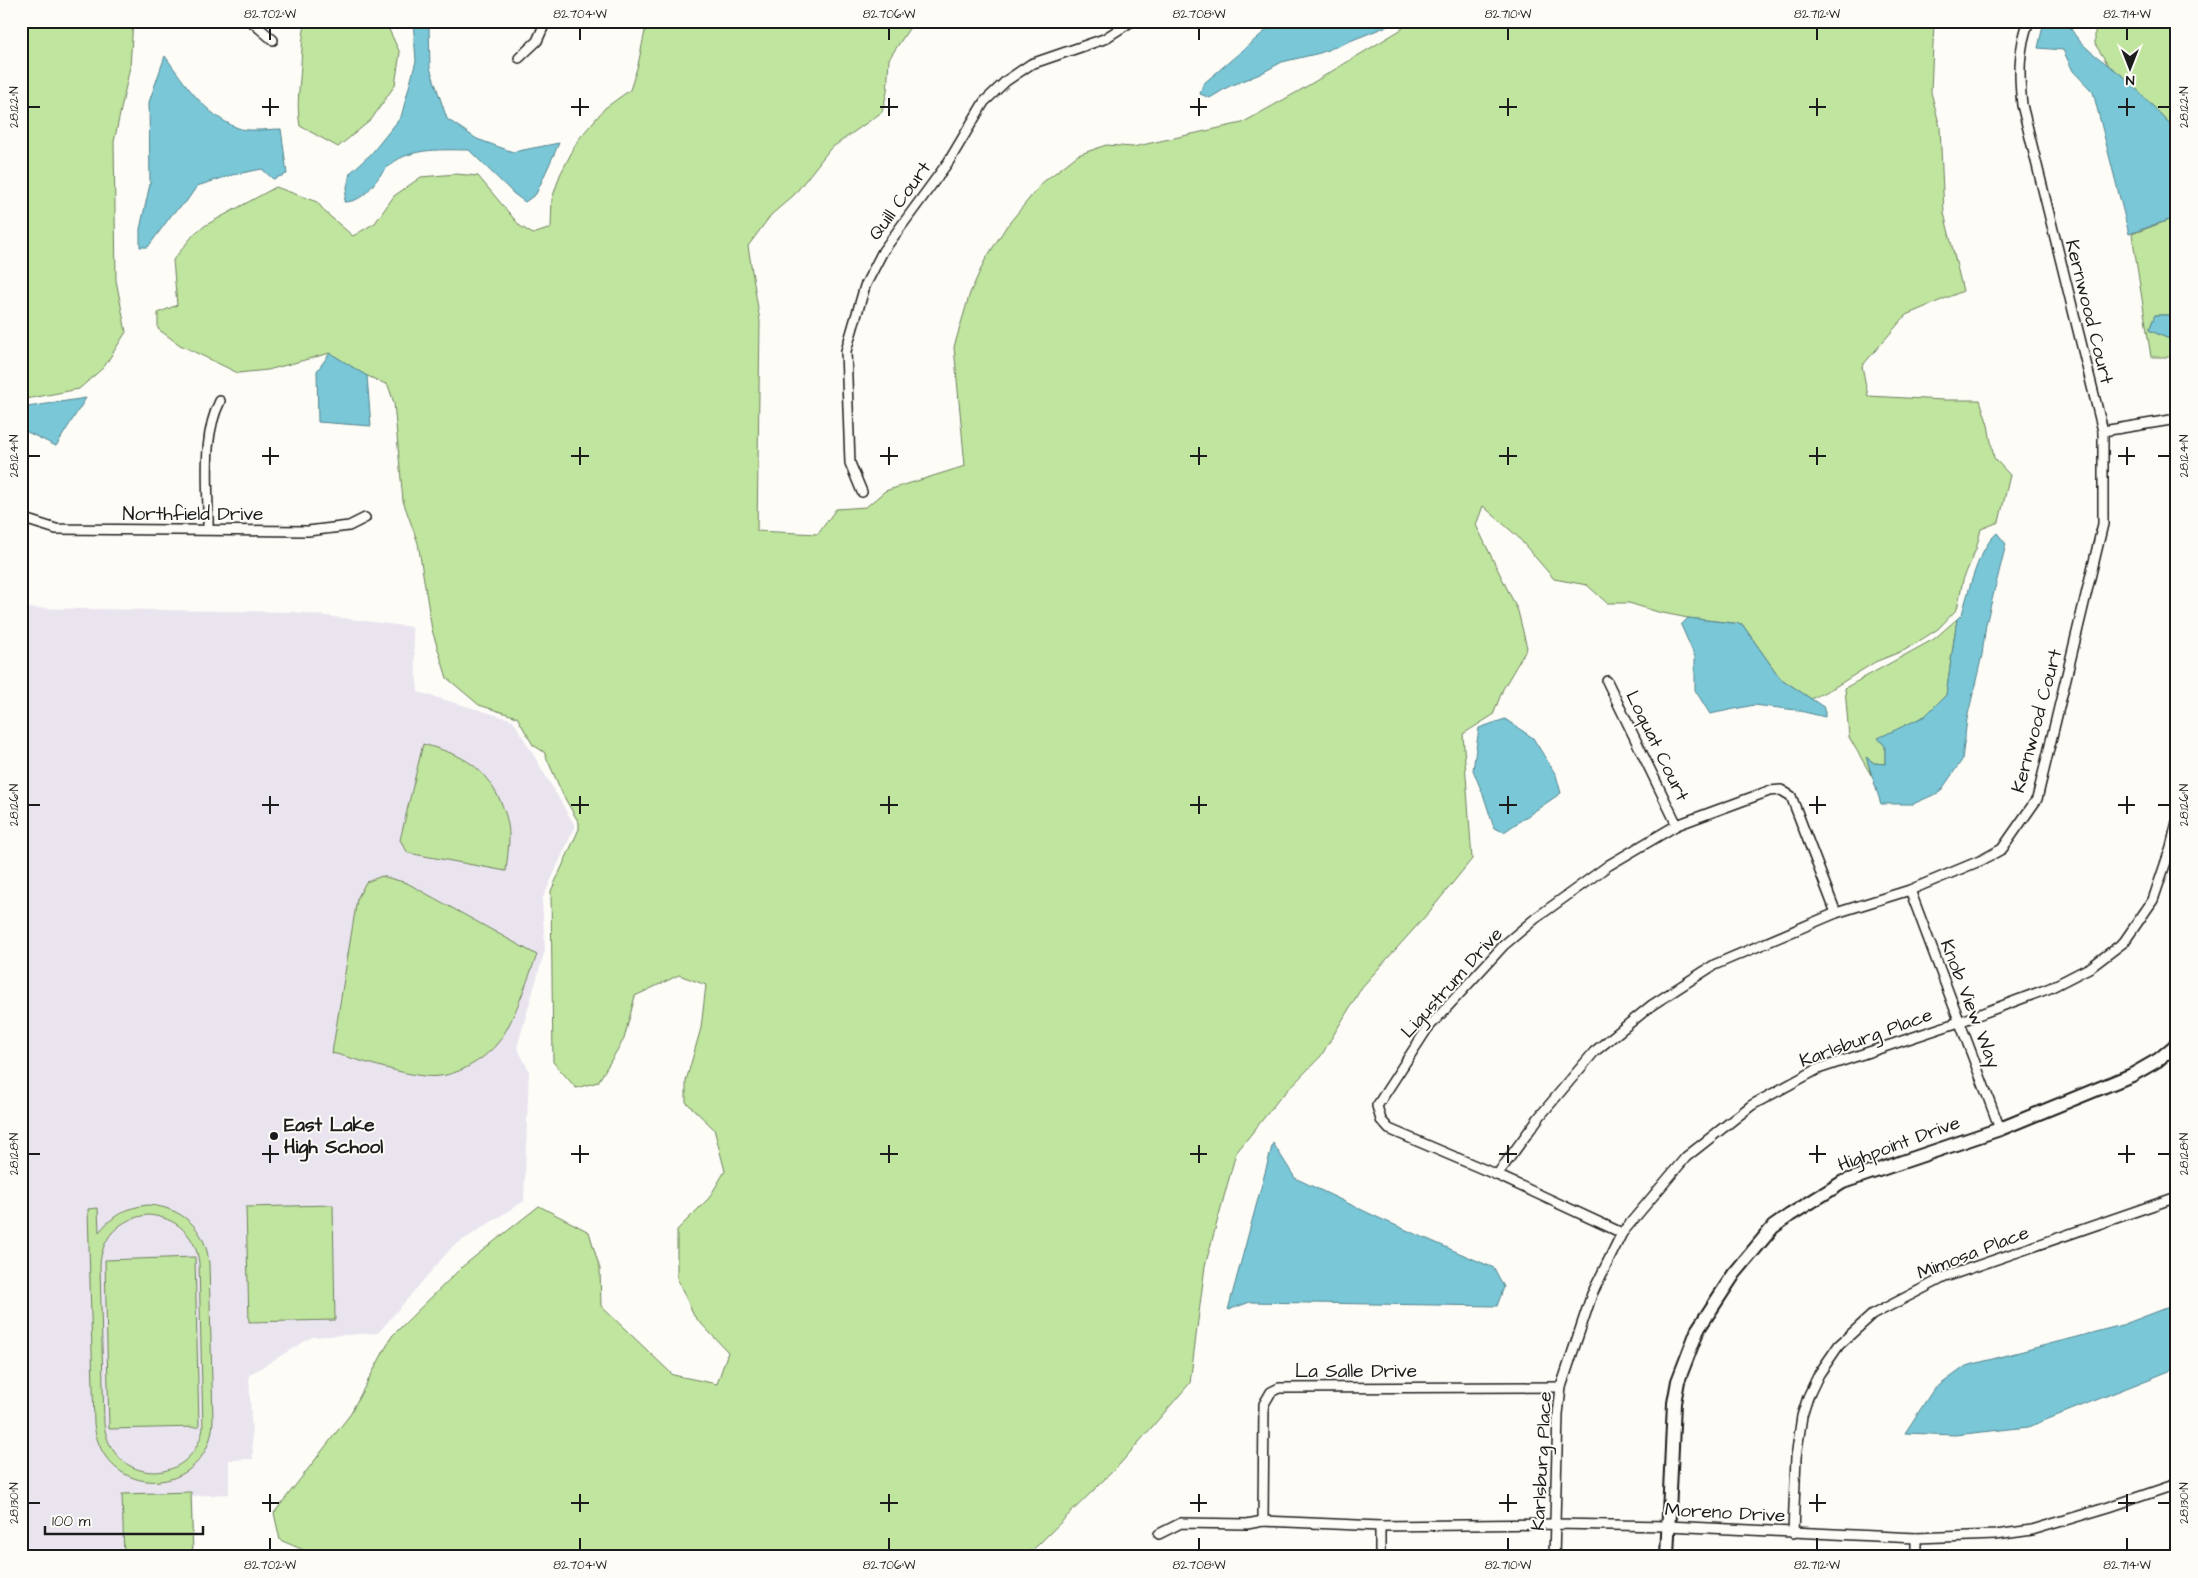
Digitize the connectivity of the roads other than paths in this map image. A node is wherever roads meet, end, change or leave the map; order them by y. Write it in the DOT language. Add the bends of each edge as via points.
graph roads {
  1 [pos="251,21"];
  2 [pos="546,21"];
  3 [pos="1132,21"];
  4 [pos="2029,21"];
  5 [pos="273,40"];
  6 [pos="519,58"];
  7 [pos="220,401"];
  8 [pos="2177,419"];
  9 [pos="2103,431"];
  10 [pos="862,492"];
  11 [pos="21,518"];
  12 [pos="365,518"];
  13 [pos="208,529"];
  14 [pos="1607,680"];
  15 [pos="2177,822"];
  16 [pos="1677,825"];
  17 [pos="1910,890"];
  18 [pos="1836,913"];
  19 [pos="1959,1022"];
  20 [pos="2177,1044"];
  21 [pos="2000,1129"];
  22 [pos="1497,1175"];
  23 [pos="2177,1197"];
  24 [pos="1622,1233"];
  25 [pos="1561,1387"];
  26 [pos="2177,1484"];
  27 [pos="1263,1521"];
  28 [pos="1554,1524"];
  29 [pos="1380,1526"];
  30 [pos="1668,1526"];
  31 [pos="1793,1533"];
  32 [pos="1159,1534"];
  33 [pos="1916,1538"];
  34 [pos="1380,1557"];
  35 [pos="1554,1557"];
  36 [pos="1667,1557"];
  37 [pos="1916,1557"];
  1 -- 5 [label="street"];
  2 -- 6 [label="street" via="537,41"];
  3 -- 10 [label="street, Quill Court" via="1104,39 1031,64 1006,81 984,102 949,161 883,251 865,286 846,351 850,463"];
  4 -- 9 [label="street, Kernwood Court" via="2024,32 2019,78 2022,105"];
  7 -- 13 [label="street" via="209,437"];
  8 -- 9 [label="street"];
  9 -- 17 [label="street, Kernwood Court" via="2103,524 2037,799 2002,849"];
  11 -- 13 [label="street, Northfield Drive" via="56,529"];
  12 -- 13 [label="street, Northfield Drive" via="349,526 308,531"];
  14 -- 16 [label="street, Loquat Court"];
  15 -- 19 [label="street, Karlsburg Place" via="2153,900 2124,942 2092,967 2050,988"];
  16 -- 18 [label="street, Ligustrum Drive" via="1769,791 1781,790 1791,796"];
  16 -- 22 [label="street, Ligustrum Drive" via="1609,865 1504,944 1427,1030 1377,1106 1381,1120 1389,1129"];
  17 -- 18 [label="street, Kernwood Court"];
  17 -- 19 [label="street, Knob View Way"];
  18 -- 22 [label="street, Kernwood Court" via="1714,965 1652,1005 1594,1052 1540,1116"];
  19 -- 21 [label="street, Knob View Way"];
  19 -- 24 [label="street, Karlsburg Place" via="1818,1069 1752,1104 1686,1157"];
  20 -- 21 [label="street, Highpoint Drive" via="2132,1075"];
  21 -- 30 [label="street, Highpoint Drive" via="1842,1182 1773,1227 1734,1274 1698,1329 1678,1381 1674,1402"];
  22 -- 24 [label="street, Ligustrum Drive"];
  23 -- 31 [label="street, Mimosa Place" via="1945,1277 1872,1315 1839,1345 1808,1397 1796,1458"];
  24 -- 25 [label="street, Karlsburg Place" via="1592,1294"];
  25 -- 27 [label="street, La Salle Drive" via="1279,1388 1271,1392 1264,1404"];
  25 -- 28 [label="street, Karlsburg Place"];
  26 -- 33 [label="street, Moreno Drive" via="2032,1530 1996,1535"];
  27 -- 29 [label="street, Moreno Drive"];
  27 -- 32 [label="street" via="1247,1524 1180,1523"];
  28 -- 29 [label="street, Moreno Drive"];
  28 -- 30 [label="street, Moreno Drive"];
  28 -- 35 [label="street, Karlsburg Place"];
  29 -- 34 [label="street"];
  30 -- 31 [label="street, Moreno Drive"];
  30 -- 36 [label="street, Highpoint Drive"];
  31 -- 33 [label="street, Moreno Drive"];
  33 -- 37 [label="street"];
}
